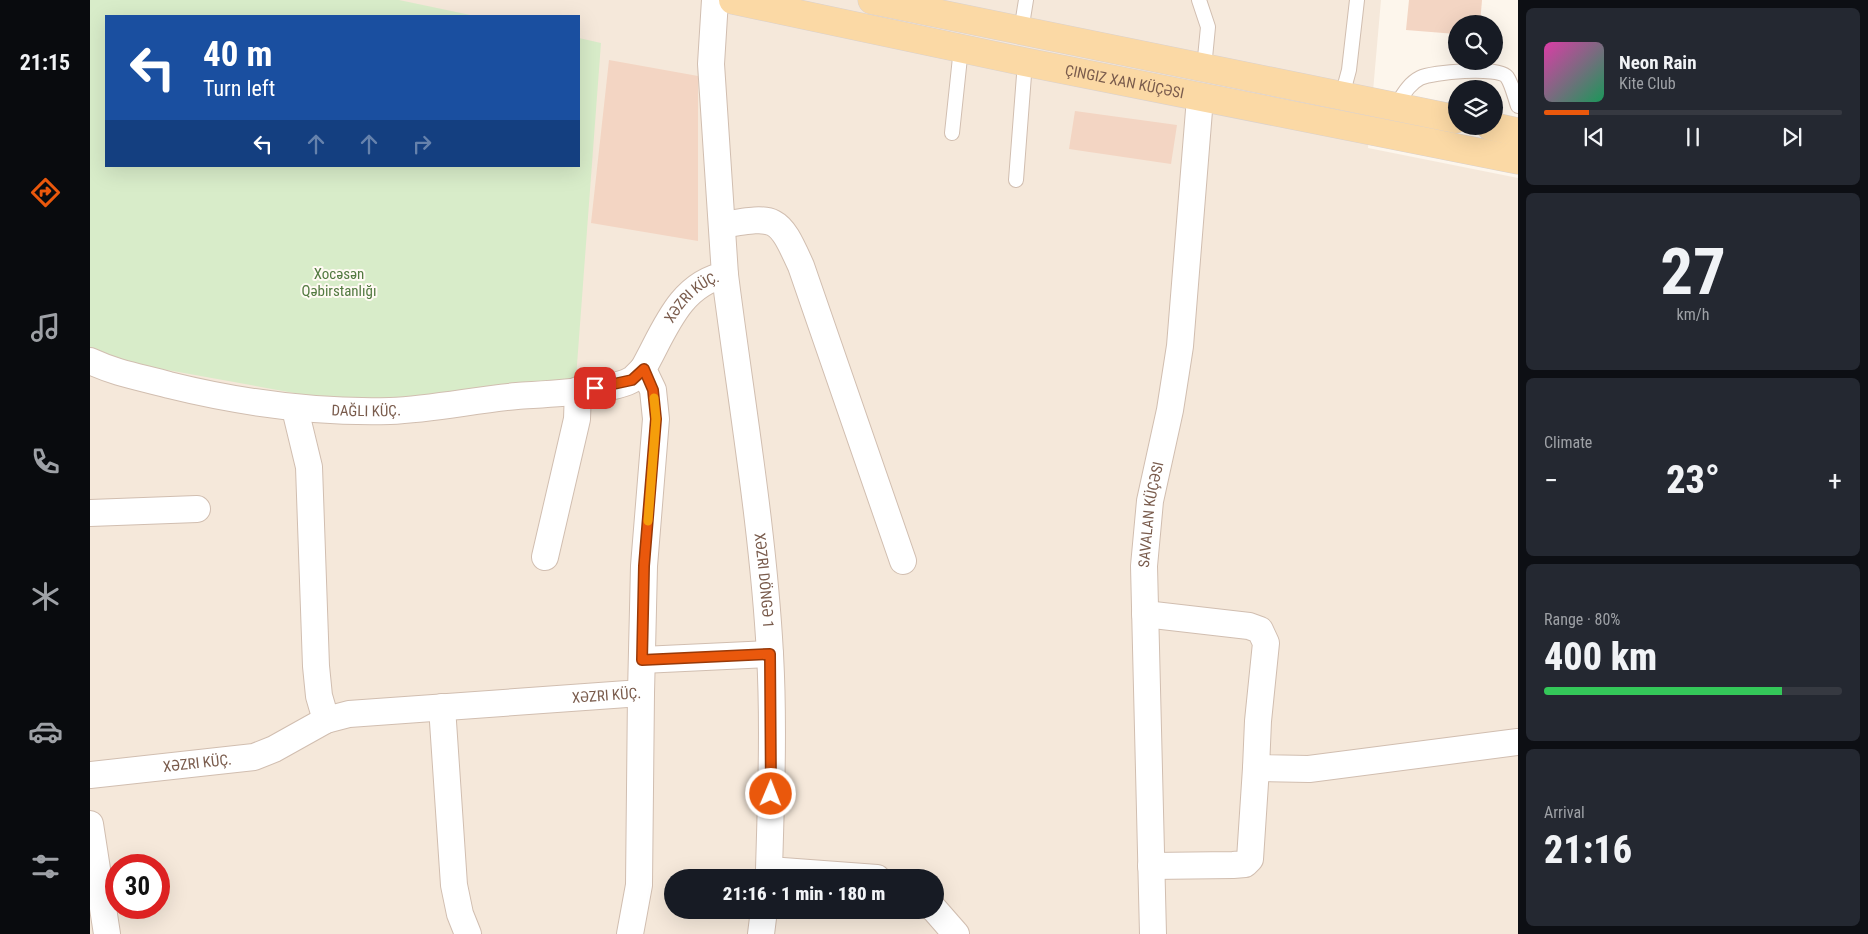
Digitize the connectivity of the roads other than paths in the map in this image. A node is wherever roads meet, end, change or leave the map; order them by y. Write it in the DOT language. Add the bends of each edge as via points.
graph roads {
  1 [pos="715,0"];
  2 [pos="733,0"];
  3 [pos="872,0"];
  4 [pos="1026,0"];
  5 [pos="1199,0"];
  6 [pos="1357,0"];
  7 [pos="1021,31"];
  8 [pos="961,48"];
  9 [pos="1024,62"];
  10 [pos="1204,68"];
  11 [pos="1342,96"];
  12 [pos="1200,98"];
  13 [pos="1518,106"];
  14 [pos="1395,107"];
  15 [pos="1448,117"];
  16 [pos="1503,129"];
  17 [pos="1518,132"];
  18 [pos="952,133"];
  19 [pos="1518,160"];
  20 [pos="1016,180"];
  21 [pos="722,225"];
  22 [pos="725,275"];
  23 [pos="90,360"];
  24 [pos="644,369"];
  25 [pos="578,390"];
  26 [pos="295,409"];
  27 [pos="197,509"];
  28 [pos="90,513"];
  29 [pos="545,557"];
  30 [pos="903,561"];
  31 [pos="1145,614"];
  32 [pos="770,654"];
  33 [pos="642,660"];
  34 [pos="641,693"];
  35 [pos="442,706"];
  36 [pos="326,720"];
  37 [pos="1518,742"];
  38 [pos="1256,768"];
  39 [pos="90,775"];
  40 [pos="90,824"];
  41 [pos="1151,866"];
  42 [pos="769,869"];
  43 [pos="763,919"];
  44 [pos="943,919"];
  45 [pos="107,934"];
  46 [pos="468,934"];
  47 [pos="630,934"];
  48 [pos="762,934"];
  49 [pos="956,934"];
  50 [pos="1153,934"];
  1 -- 21 [label="street, XƏZRI KÜÇ." via="711,64"];
  2 -- 8 [label="main road, ÇINGIZ XAN KÜÇƏSI"];
  3 -- 7 [label="main road, ÇINGIZ XAN KÜÇƏSI"];
  4 -- 7 [label="lane"];
  5 -- 10 [label="lane" via="1208,27"];
  6 -- 11 [label="lane" via="1349,70"];
  7 -- 10 [label="main road, ÇINGIZ XAN KÜÇƏSI"];
  8 -- 9 [label="main road, ÇINGIZ XAN KÜÇƏSI"];
  8 -- 18 [label="lane"];
  9 -- 12 [label="main road, ÇINGIZ XAN KÜÇƏSI"];
  9 -- 20 [label="lane"];
  10 -- 11 [label="main road, ÇINGIZ XAN KÜÇƏSI"];
  11 -- 14 [label="main road, ÇINGIZ XAN KÜÇƏSI"];
  12 -- 19 [label="main road, ÇINGIZ XAN KÜÇƏSI"];
  12 -- 31 [label="street, SAVALAN KÜÇƏSI" via="1180,346 1146,531"];
  13 -- 14 [label="lane" via="1507,77 1487,70 1422,77 1412,83"];
  14 -- 15 [label="main road, ÇINGIZ XAN KÜÇƏSI"];
  16 -- 17 [label="main road"];
  21 -- 22 [label="street, XƏZRI KÜÇ."];
  21 -- 30 [label="street" via="758,219 773,222 786,233 801,266"];
  22 -- 24 [label="street, XƏZRI KÜÇ." via="693,288 672,314"];
  22 -- 32 [label="street, XƏZRI DÖNGƏ 1" via="760,547"];
  23 -- 26 [label="street" via="116,373 197,393"];
  24 -- 25 [label="street" via="632,380"];
  24 -- 33 [label="street, XƏZRI KÜÇ." via="653,390 656,419 644,566"];
  25 -- 26 [label="street" via="437,408 390,411"];
  25 -- 29 [label="street" via="577,419"];
  26 -- 36 [label="street" via="309,467 316,666 319,696"];
  27 -- 28 [label="street"];
  31 -- 38 [label="street" via="1260,630 1266,643"];
  31 -- 41 [label="street, SAVALAN KÜÇƏSI"];
  32 -- 33 [label="street"];
  32 -- 42 [label="street, XƏZRI DÖNGƏ 1"];
  33 -- 34 [label="street, XƏZRI KÜÇ."];
  34 -- 35 [label="street, XƏZRI KÜÇ."];
  34 -- 47 [label="street" via="639,885"];
  35 -- 36 [label="street, XƏZRI KÜÇ." via="349,714"];
  35 -- 46 [label="street" via="454,885"];
  36 -- 39 [label="street, XƏZRI KÜÇ." via="274,749 254,756"];
  37 -- 38 [label="street" via="1309,769"];
  38 -- 41 [label="street" via="1250,859 1245,864"];
  40 -- 45 [label="street"];
  41 -- 50 [label="street, SAVALAN KÜÇƏSI"];
  43 -- 48 [label="street"];
  44 -- 49 [label="street"];
}
